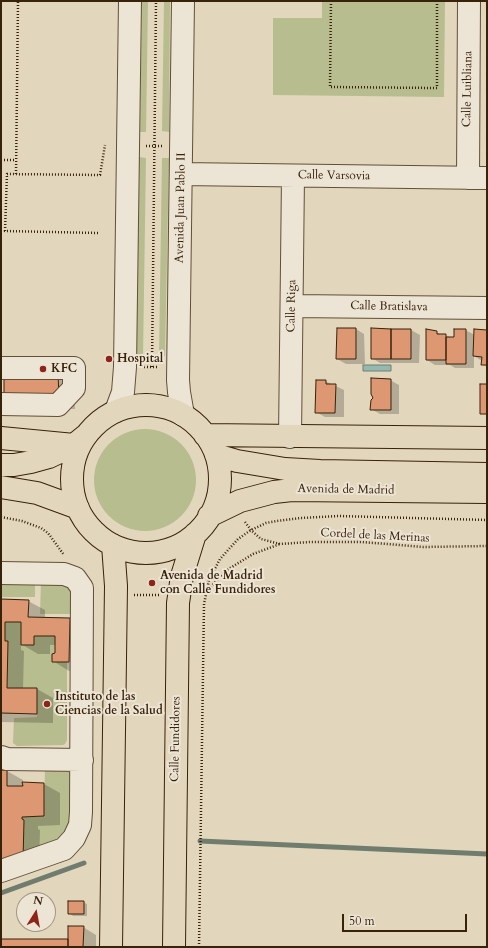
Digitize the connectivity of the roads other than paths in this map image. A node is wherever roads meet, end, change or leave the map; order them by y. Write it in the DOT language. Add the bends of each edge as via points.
graph roads {
  1 [pos="130,1"];
  2 [pos="183,1"];
  3 [pos="469,1"];
  4 [pos="181,174"];
  5 [pos="293,176"];
  6 [pos="477,178"];
  7 [pos="292,306"];
  8 [pos="487,308"];
  9 [pos="1,368"];
  10 [pos="1,404"];
  11 [pos="116,411"];
  12 [pos="183,415"];
  13 [pos="205,435"];
  14 [pos="290,437"];
  15 [pos="1,438"];
  16 [pos="487,438"];
  17 [pos="80,441"];
  18 [pos="216,455"];
  19 [pos="1,465"];
  20 [pos="487,474"];
  21 [pos="1,487"];
  22 [pos="487,492"];
  23 [pos="78,508"];
  24 [pos="209,516"];
  25 [pos="194,534"];
  26 [pos="113,545"];
  27 [pos="1,573"];
  28 [pos="1,757"];
  29 [pos="82,760"];
  30 [pos="1,871"];
  31 [pos="110,947"];
  32 [pos="174,947"];
  1 -- 11 [label="street" via="125,367 123,392"];
  2 -- 4 [label="street, Avenida Juan Pablo II"];
  3 -- 6 [label="street, Calle Luibliana"];
  4 -- 5 [label="street, Calle Varsovia"];
  4 -- 12 [label="street, Avenida Juan Pablo II" via="178,368"];
  5 -- 6 [label="street, Calle Varsovia"];
  5 -- 7 [label="street, Calle Riga"];
  7 -- 8 [label="street, Calle Bratislava"];
  7 -- 14 [label="street, Calle Riga"];
  9 -- 10 [label="street" via="74,368 74,388 58,405"];
  11 -- 12 [label="main road, Avenida de Madrid" via="150,405 168,408"];
  11 -- 17 [label="main road, Avenida de Madrid" via="101,420"];
  12 -- 13 [label="main road, Avenida de Madrid"];
  13 -- 14 [label="main road"];
  13 -- 18 [label="main road, Avenida de Madrid"];
  14 -- 16 [label="main road"];
  15 -- 17 [label="main road"];
  17 -- 19 [label="main road, Avenida de Madrid" via="49,458"];
  17 -- 23 [label="main road, Avenida de Madrid" via="72,468 72,486"];
  18 -- 20 [label="main road, Avenida de Madrid" via="285,469"];
  18 -- 24 [label="main road, Avenida de Madrid" via="219,489"];
  21 -- 23 [label="main road" via="37,493"];
  22 -- 24 [label="main road, Avenida de Madrid" via="292,490 251,498"];
  23 -- 26 [label="main road, Avenida de Madrid" via="94,532"];
  24 -- 25 [label="main road, Avenida de Madrid"];
  25 -- 26 [label="main road, Avenida de Madrid" via="175,546 153,552 129,550"];
  25 -- 32 [label="main road, Calle Fundidores" via="182,576 178,603"];
  26 -- 31 [label="main road" via="116,586"];
  27 -- 29 [label="street" via="64,574 75,578 82,588"];
  28 -- 29 [label="street"];
  29 -- 30 [label="street" via="80,825 69,844 64,849"];
}
